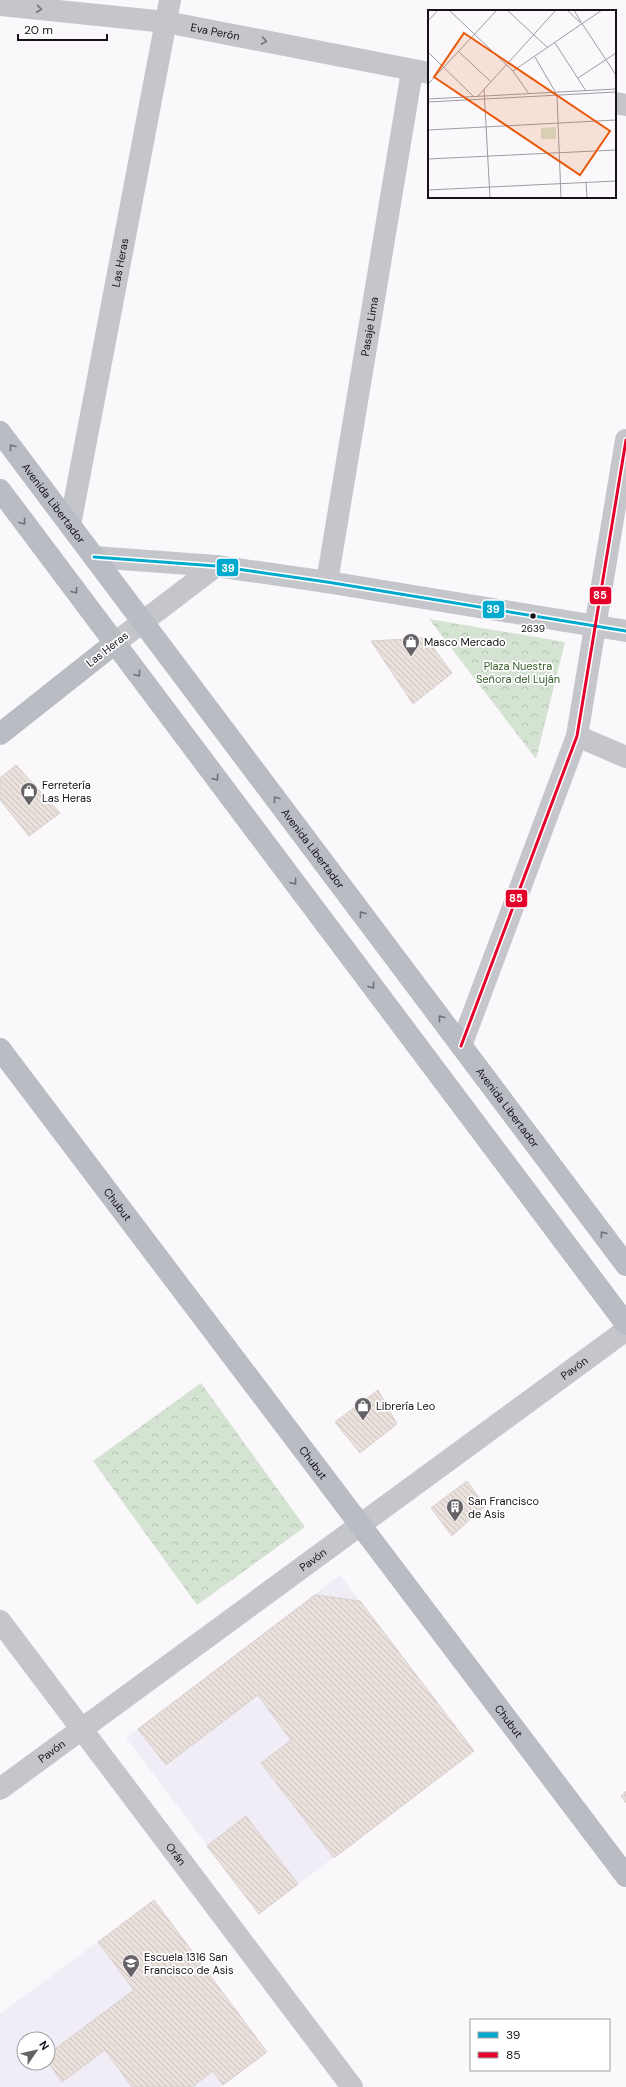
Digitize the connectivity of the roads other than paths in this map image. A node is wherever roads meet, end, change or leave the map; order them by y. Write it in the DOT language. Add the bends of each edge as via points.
graph roads {
  1 [pos="170,0"];
  2 [pos="0,5"];
  3 [pos="166,22"];
  4 [pos="420,72"];
  5 [pos="616,103"];
  6 [pos="626,105"];
  7 [pos="0,432"];
  8 [pos="626,440"];
  9 [pos="0,490"];
  10 [pos="70,525"];
  11 [pos="94,557"];
  12 [pos="216,566"];
  13 [pos="327,582"];
  14 [pos="142,622"];
  15 [pos="595,626"];
  16 [pos="626,631"];
  17 [pos="115,643"];
  18 [pos="0,734"];
  19 [pos="577,736"];
  20 [pos="626,757"];
  21 [pos="461,1046"];
  22 [pos="0,1049"];
  23 [pos="626,1265"];
  24 [pos="626,1324"];
  25 [pos="626,1330"];
  26 [pos="361,1526"];
  27 [pos="0,1621"];
  28 [pos="81,1728"];
  29 [pos="0,1789"];
  30 [pos="626,1876"];
  31 [pos="352,2087"];
  1 -- 3 [label="street, Las Heras"];
  2 -- 3 [label="street, Eva Perón, one-way"];
  3 -- 4 [label="street, Eva Perón, one-way"];
  3 -- 10 [label="street, Las Heras"];
  4 -- 13 [label="street, Pasaje Lima"];
  5 -- 6 [label="street"];
  10 -- 7 [label="main road, Avenida Libertador, one-way"];
  8 -- 15 [label="street"];
  9 -- 17 [label="main road, one-way"];
  10 -- 11 [label="main road, Avenida Libertador"];
  11 -- 12 [label="street"];
  11 -- 14 [label="main road, Avenida Libertador"];
  12 -- 13 [label="street"];
  12 -- 14 [label="street, Las Heras"];
  13 -- 15 [label="street"];
  14 -- 17 [label="street, Las Heras"];
  21 -- 14 [label="main road, Avenida Libertador, one-way"];
  15 -- 16 [label="street"];
  15 -- 19 [label="street"];
  17 -- 18 [label="main road, Las Heras"];
  17 -- 24 [label="main road, one-way"];
  19 -- 20 [label="street"];
  19 -- 21 [label="street"];
  23 -- 21 [label="main road, Avenida Libertador, one-way"];
  22 -- 26 [label="main road, Chubut"];
  25 -- 26 [label="street, Pavón"];
  26 -- 28 [label="street, Pavón"];
  26 -- 30 [label="main road, Chubut"];
  27 -- 28 [label="street, Orán"];
  28 -- 29 [label="street, Pavón"];
  28 -- 31 [label="street, Orán"];
}
